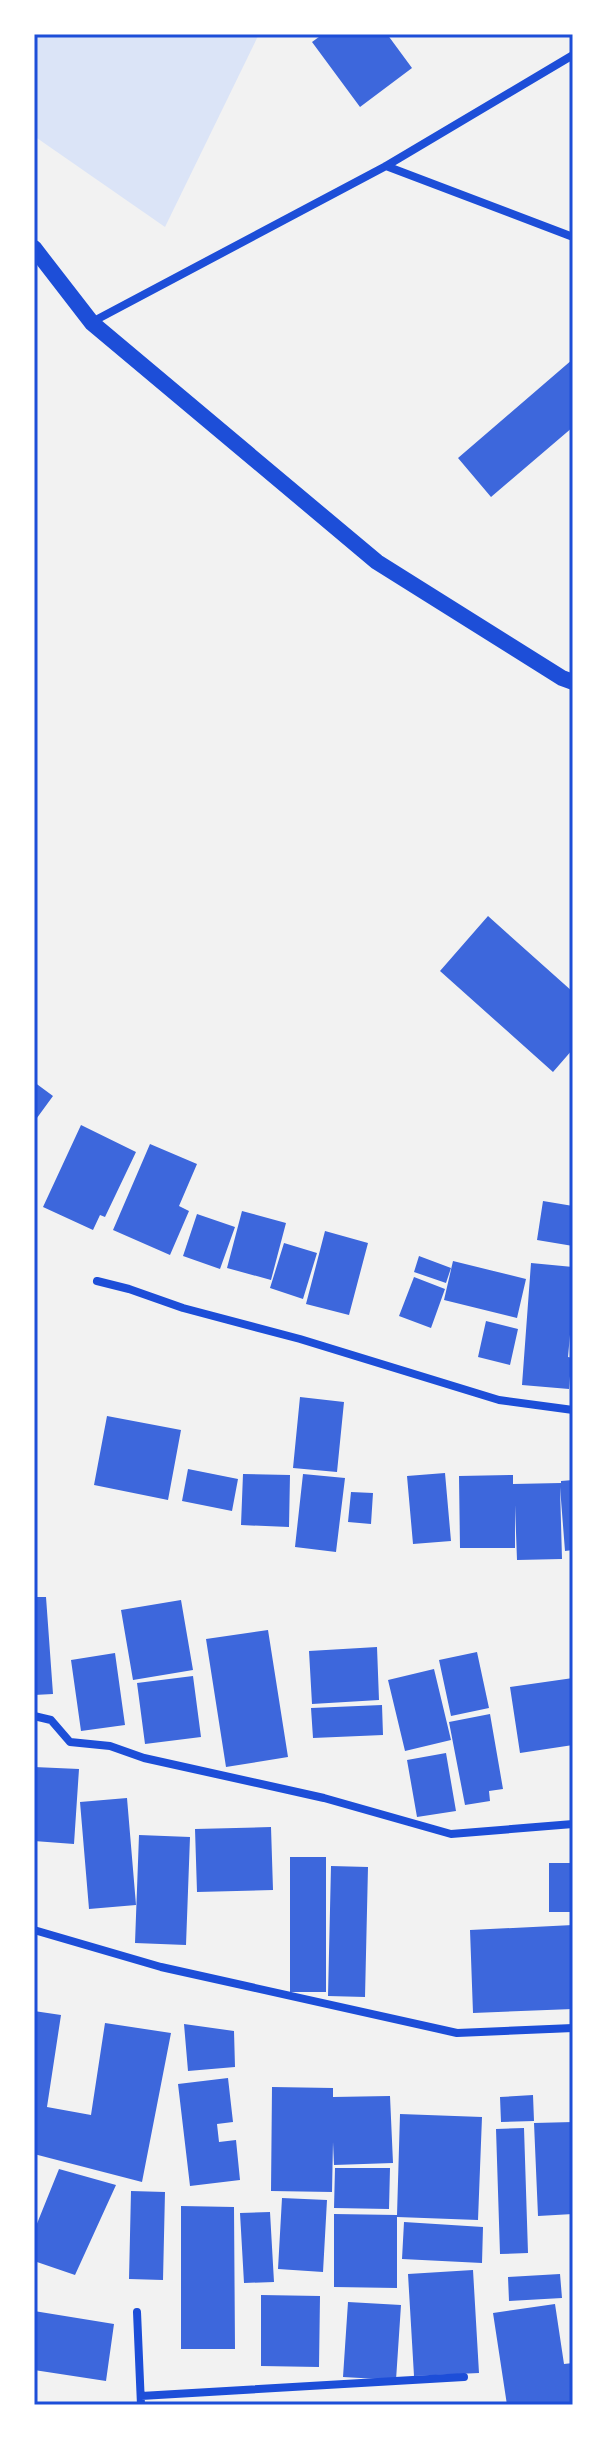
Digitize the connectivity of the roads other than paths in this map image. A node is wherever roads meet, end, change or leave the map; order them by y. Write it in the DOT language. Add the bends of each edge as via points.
graph roads {
  1 [pos="573,55"];
  2 [pos="386,166"];
  3 [pos="573,237"];
  4 [pos="34,248"];
  5 [pos="92,323"];
  6 [pos="573,682"];
  7 [pos="97,1281"];
  8 [pos="573,1410"];
  9 [pos="34,1716"];
  10 [pos="573,1824"];
  11 [pos="34,1930"];
  12 [pos="573,2028"];
  13 [pos="137,2312"];
  14 [pos="464,2377"];
  15 [pos="141,2400"];
  1 -- 2 [label="street"];
  2 -- 3 [label="street"];
  2 -- 5 [label="street"];
  4 -- 5 [label="main road"];
  5 -- 6 [label="main road" via="377,562"];
  7 -- 8 [label="street" via="499,1400"];
  9 -- 10 [label="street" via="51,1720 70,1742 110,1746 451,1834"];
  11 -- 12 [label="street" via="161,1967 457,2033"];
  13 -- 15 [label="street"];
  14 -- 15 [label="street"];
}
